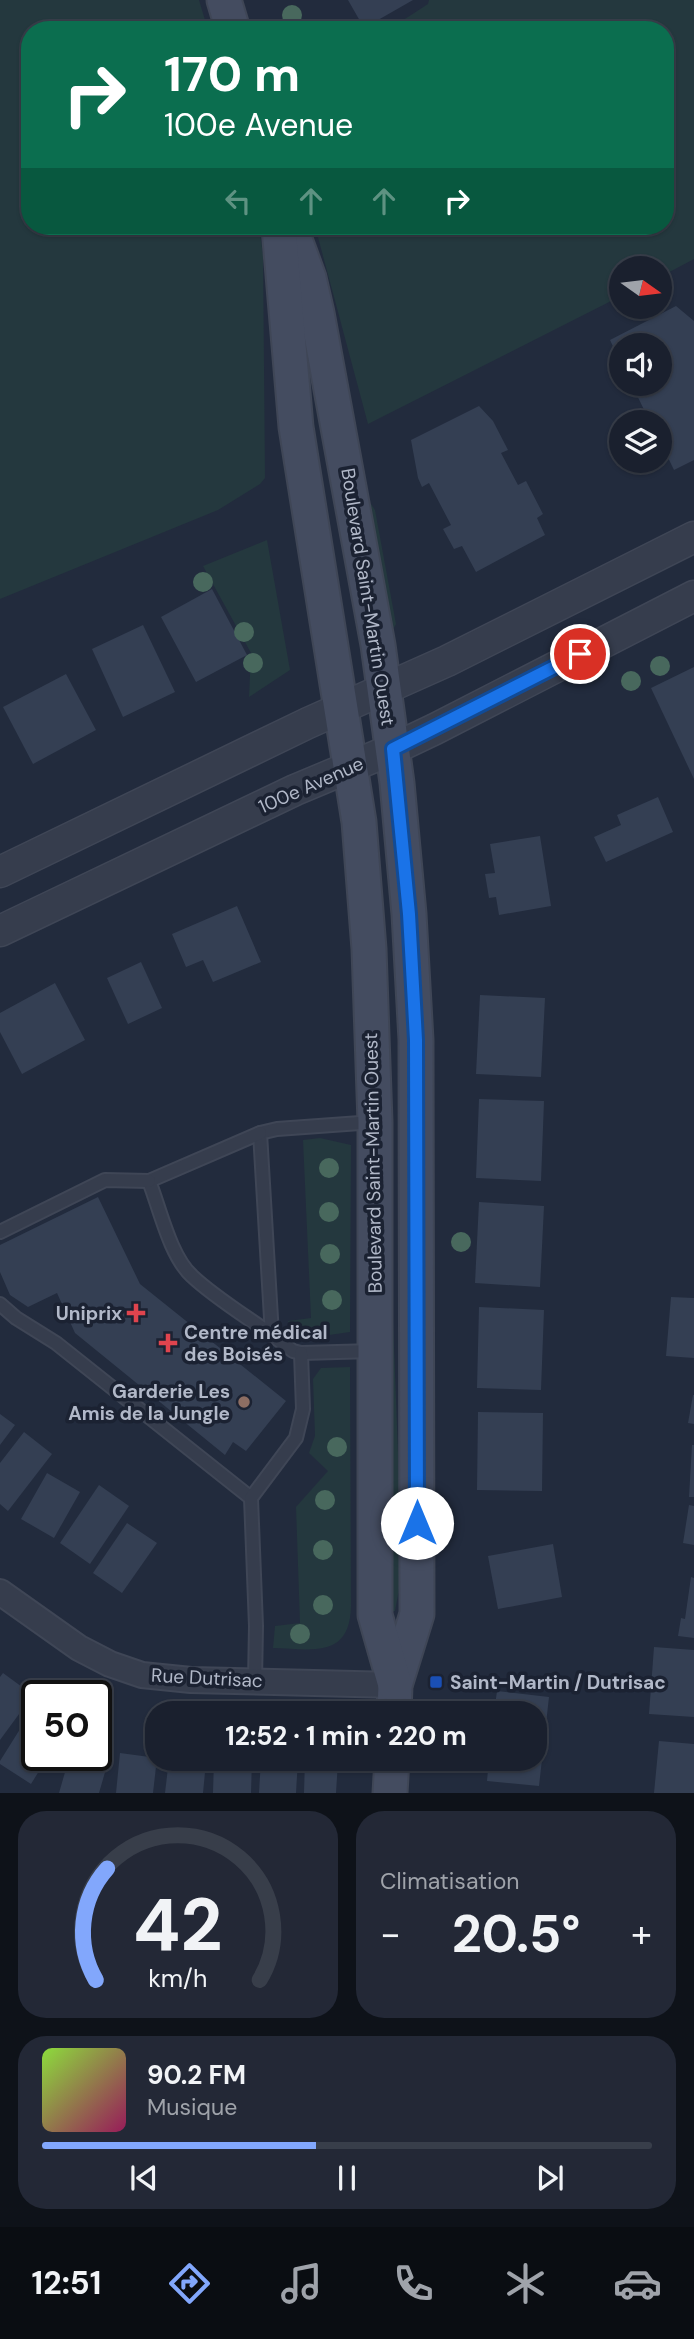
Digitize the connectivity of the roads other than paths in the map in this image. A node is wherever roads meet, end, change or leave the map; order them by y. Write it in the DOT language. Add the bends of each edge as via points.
graph roads {
  1 [pos="224,0"];
  2 [pos="230,21"];
  3 [pos="280,235"];
  4 [pos="293,235"];
  5 [pos="694,537"];
  6 [pos="694,596"];
  7 [pos="385,690"];
  8 [pos="340,709"];
  9 [pos="393,749"];
  10 [pos="350,767"];
  11 [pos="0,872"];
  12 [pos="0,931"];
  13 [pos="375,1122"];
  14 [pos="260,1133"];
  15 [pos="149,1181"];
  16 [pos="0,1232"];
  17 [pos="0,1304"];
  18 [pos="272,1335"];
  19 [pos="375,1351"];
  20 [pos="301,1353"];
  21 [pos="251,1498"];
  22 [pos="0,1592"];
  23 [pos="255,1681"];
  24 [pos="394,1699"];
  25 [pos="391,1771"];
  26 [pos="390,1793"];
  1 -- 2 [label="main road"];
  3 -- 8 [label="main road, Boulevard Saint-Martin Ouest" via="296,427"];
  4 -- 7 [label="main road, Boulevard Saint-Martin Ouest" via="317,313"];
  5 -- 7 [label="street"];
  6 -- 9 [label="street, 100e Avenue"];
  7 -- 8 [label="street"];
  7 -- 9 [label="main road, Boulevard Saint-Martin Ouest"];
  8 -- 10 [label="main road, Boulevard Saint-Martin Ouest"];
  8 -- 11 [label="street"];
  9 -- 10 [label="street, 100e Avenue"];
  9 -- 24 [label="main road, Boulevard Saint-Martin Ouest" via="414,975 417,1403 417,1614"];
  10 -- 12 [label="street, 100e Avenue"];
  10 -- 13 [label="main road, Boulevard Saint-Martin Ouest" via="369,948"];
  13 -- 14 [label="lane"];
  13 -- 19 [label="main road, Boulevard Saint-Martin Ouest"];
  14 -- 15 [label="lane"];
  14 -- 18 [label="lane"];
  15 -- 16 [label="lane" via="105,1180"];
  15 -- 18 [label="lane" via="172,1243 191,1276"];
  17 -- 21 [label="lane" via="64,1349"];
  18 -- 20 [label="lane"];
  19 -- 20 [label="lane"];
  19 -- 24 [label="main road, Boulevard Saint-Martin Ouest" via="375,1615"];
  20 -- 21 [label="lane" via="303,1409 296,1438"];
  21 -- 23 [label="lane"];
  22 -- 23 [label="street, Rue Dutrisac" via="79,1648 130,1672 160,1678"];
  23 -- 24 [label="street, Rue Dutrisac"];
  25 -- 26 [label="main road"];
}
